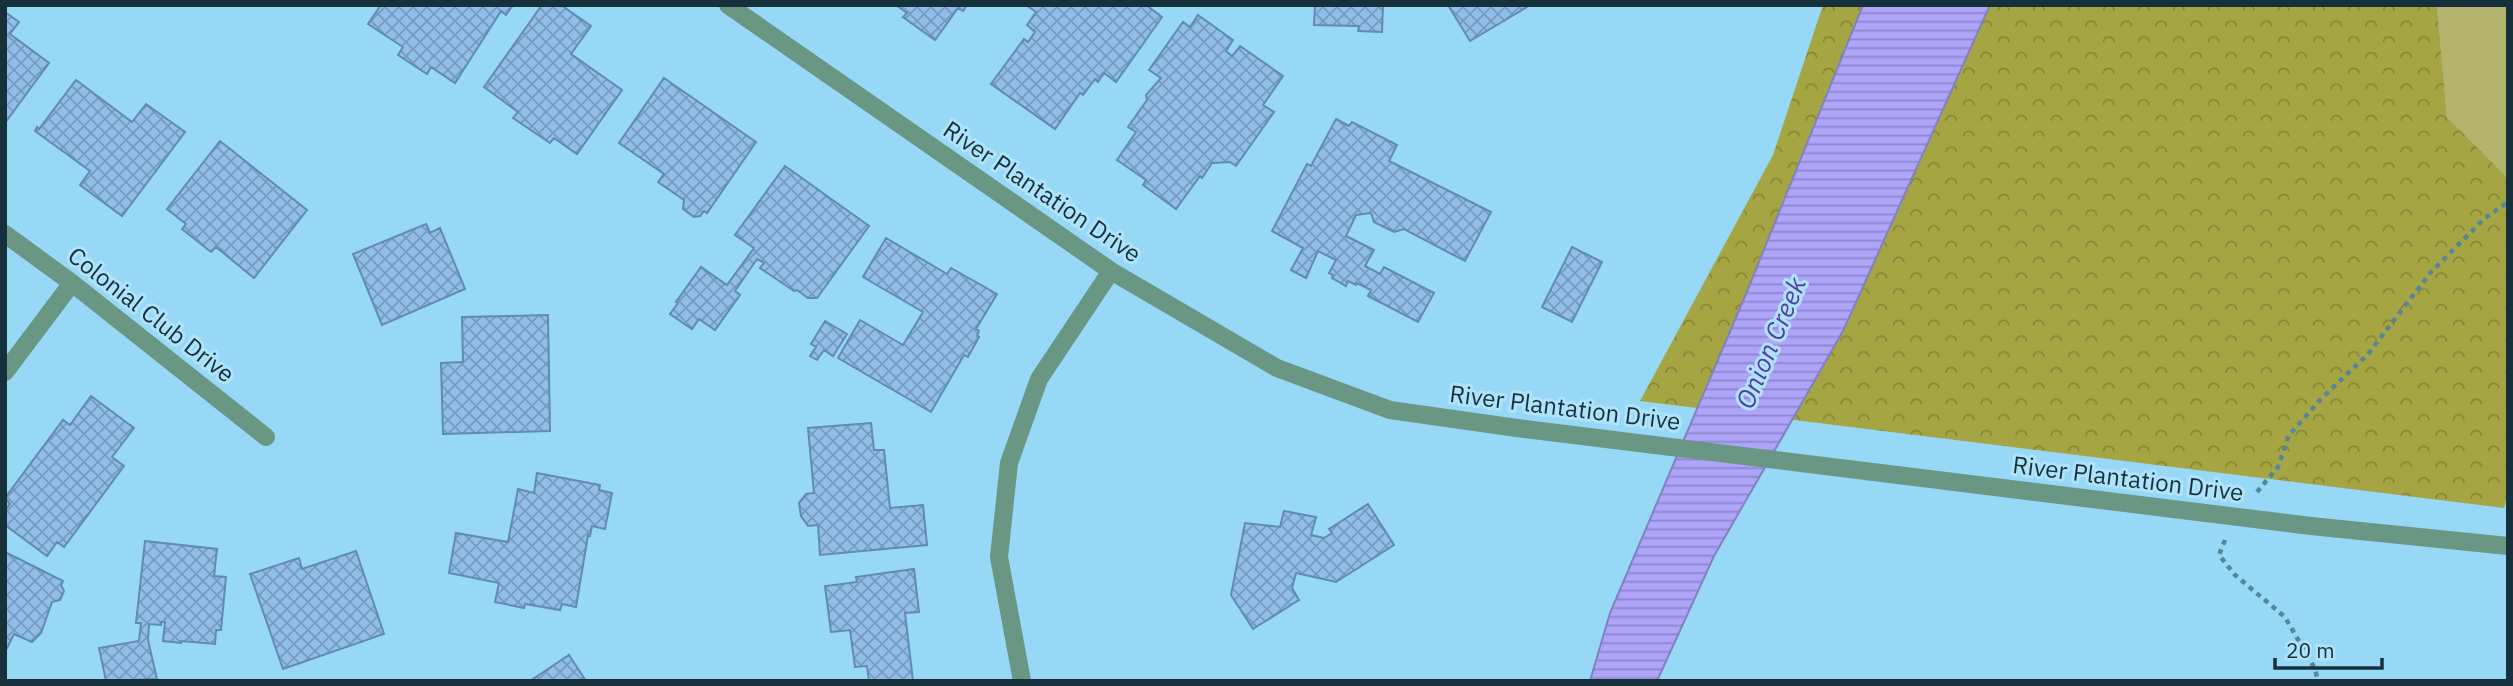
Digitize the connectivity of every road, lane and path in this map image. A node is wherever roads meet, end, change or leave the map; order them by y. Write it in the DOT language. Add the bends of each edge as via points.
graph roads {
  1 [pos="728,5"];
  2 [pos="2508,202"];
  3 [pos="5,234"];
  4 [pos="1111,271"];
  5 [pos="72,283"];
  6 [pos="5,372"];
  7 [pos="266,437"];
  8 [pos="2251,498"];
  9 [pos="2231,530"];
  10 [pos="2508,546"];
  11 [pos="1022,681"];
  12 [pos="2318,681"];
  1 -- 4 [label="street, River Plantation Drive"];
  2 -- 8 [label="path" via="2431,272 2368,354 2289,435 2278,467"];
  3 -- 5 [label="street, Colonial Club Drive"];
  4 -- 10 [label="street, River Plantation Drive, bridge" via="1277,368 1390,411 2311,526"];
  4 -- 11 [label="street" via="1040,379 1009,463 999,557"];
  5 -- 6 [label="street"];
  5 -- 7 [label="street, Colonial Club Drive"];
  9 -- 12 [label="path" via="2219,555 2235,575 2285,617"];
}
